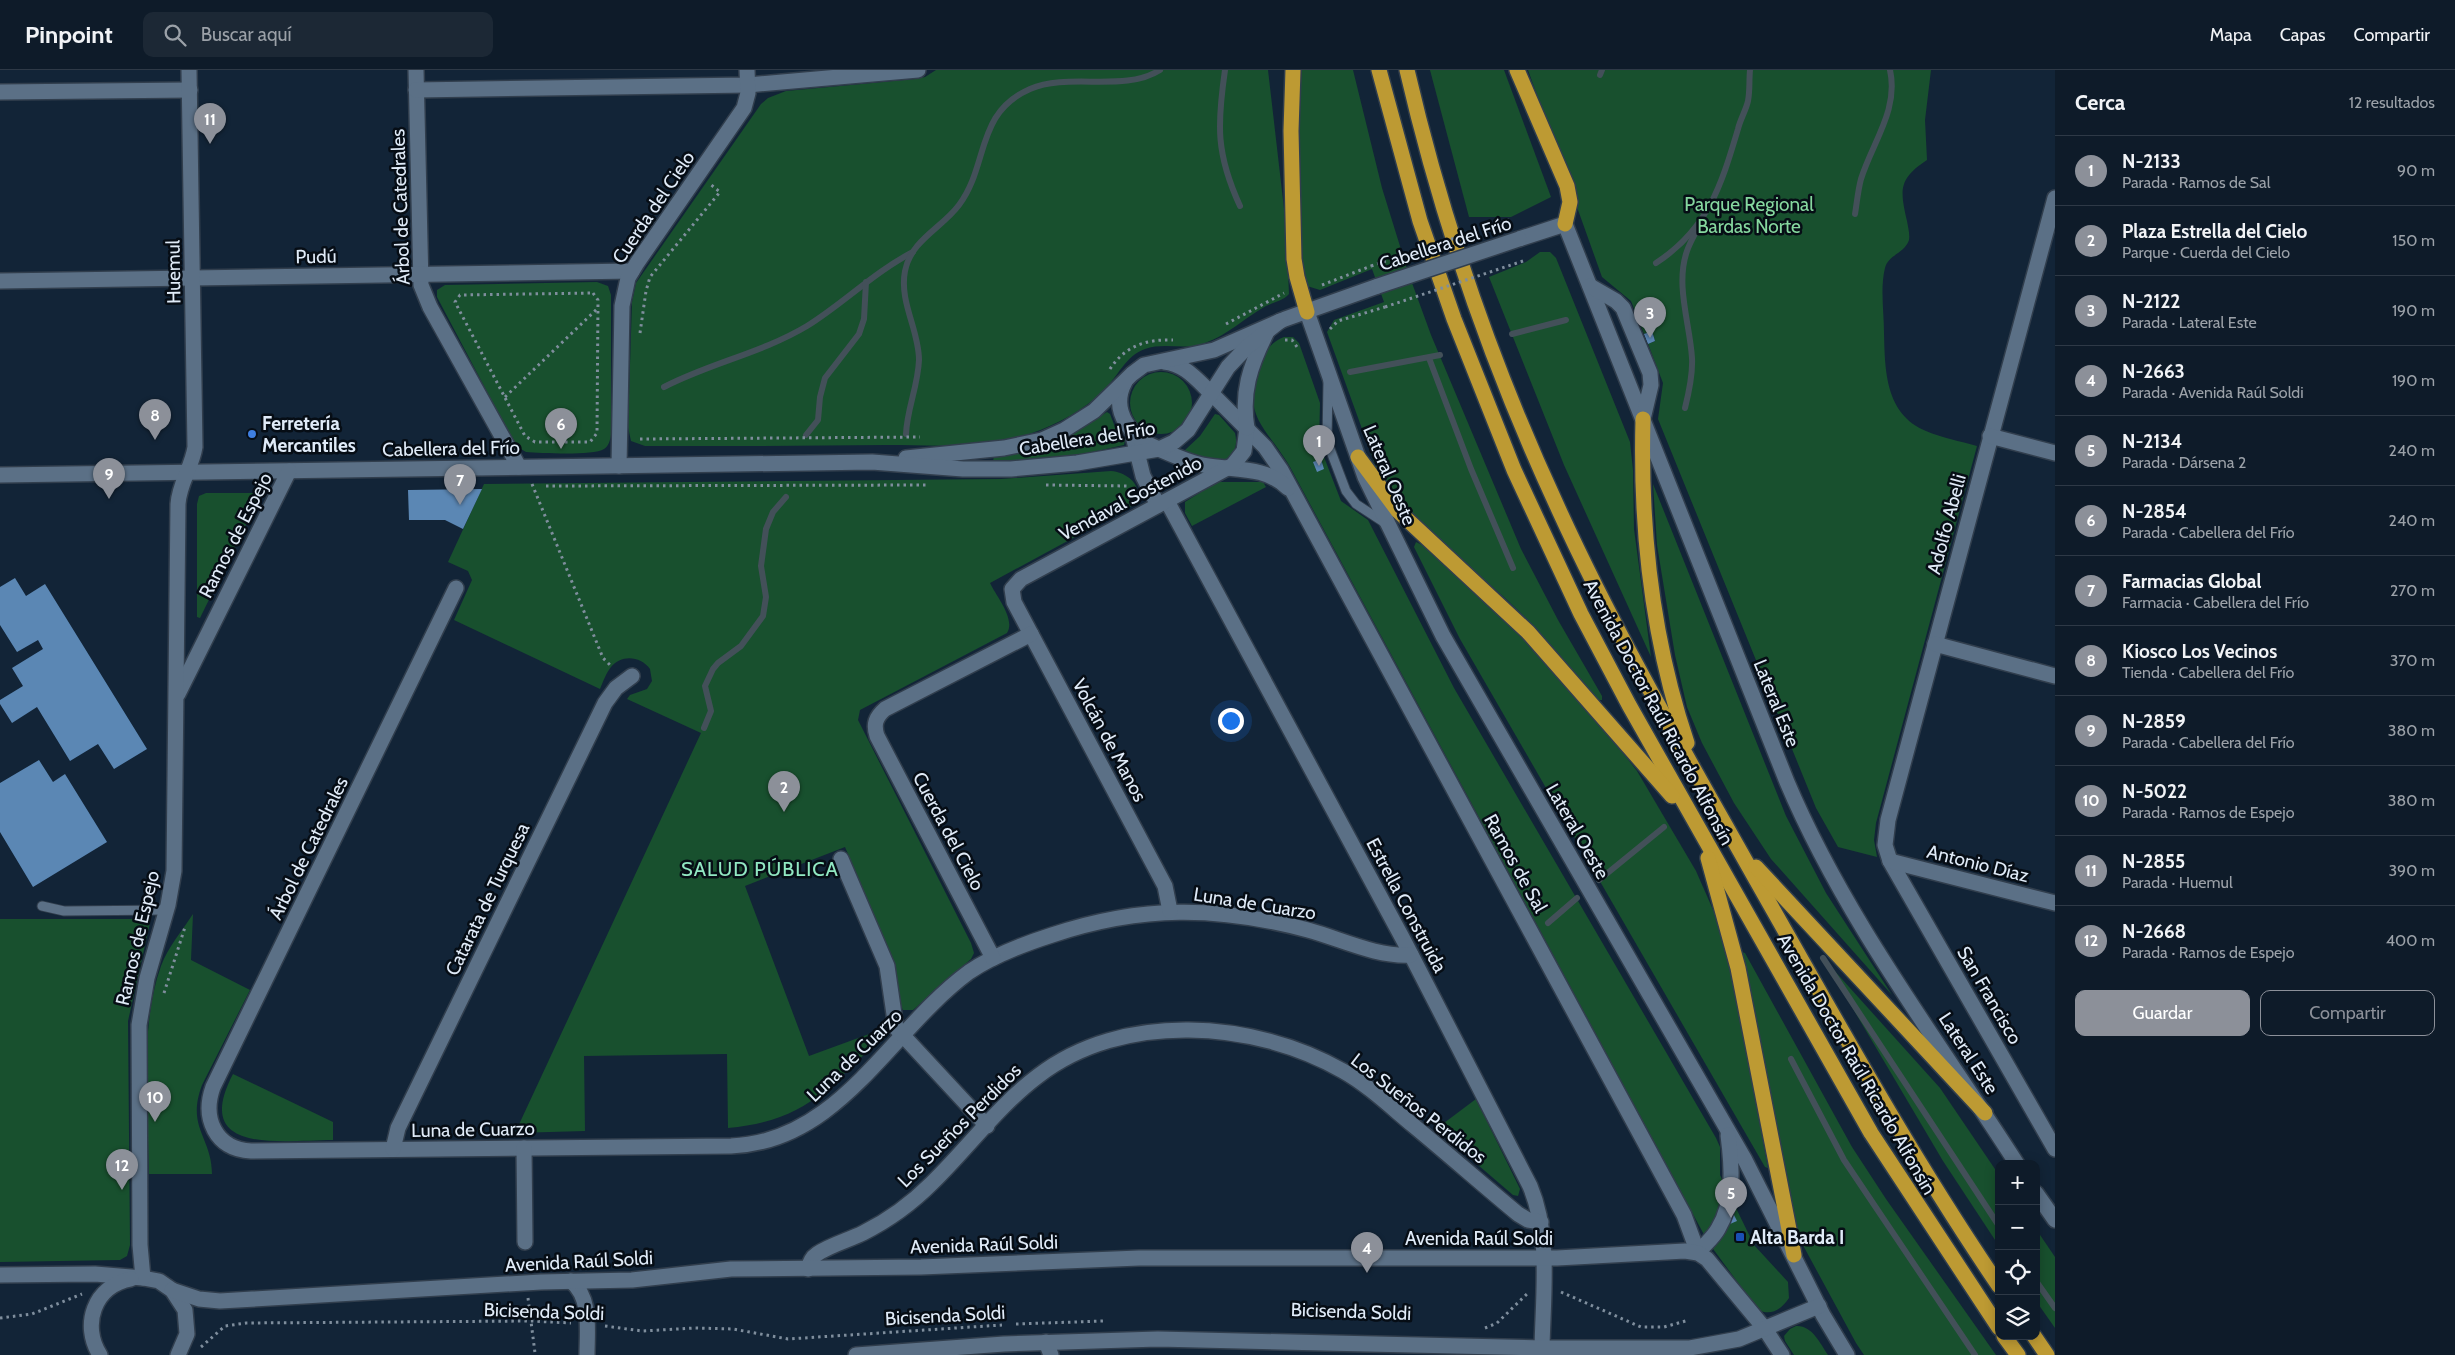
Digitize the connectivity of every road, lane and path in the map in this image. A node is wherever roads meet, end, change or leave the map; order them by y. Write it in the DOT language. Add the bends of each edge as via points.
graph roads {
  1 [pos="189,70"];
  2 [pos="416,70"];
  3 [pos="918,70"];
  4 [pos="1293,70"];
  5 [pos="1379,70"];
  6 [pos="1406,70"];
  7 [pos="1517,70"];
  8 [pos="748,78"];
  9 [pos="190,90"];
  10 [pos="416,90"];
  11 [pos="0,92"];
  12 [pos="698,174"];
  13 [pos="2055,198"];
  14 [pos="1512,219"];
  15 [pos="1565,224"];
  16 [pos="2051,225"];
  17 [pos="1526,260"];
  18 [pos="632,271"];
  19 [pos="419,275"];
  20 [pos="193,278"];
  21 [pos="0,281"];
  22 [pos="1317,286"];
  23 [pos="1590,286"];
  24 [pos="1290,287"];
  25 [pos="598,308"];
  26 [pos="1307,312"];
  27 [pos="1274,325"];
  28 [pos="1220,328"];
  29 [pos="1330,334"];
  30 [pos="1179,340"];
  31 [pos="638,342"];
  32 [pos="1144,366"];
  33 [pos="1107,374"];
  34 [pos="1328,374"];
  35 [pos="1127,379"];
  36 [pos="1212,394"];
  37 [pos="505,397"];
  38 [pos="1643,419"];
  39 [pos="1247,428"];
  40 [pos="1133,433"];
  41 [pos="1990,436"];
  42 [pos="925,437"];
  43 [pos="640,439"];
  44 [pos="535,442"];
  45 [pos="534,447"];
  46 [pos="1159,449"];
  47 [pos="2055,453"];
  48 [pos="1137,454"];
  49 [pos="1358,457"];
  50 [pos="872,462"];
  51 [pos="619,466"];
  52 [pos="519,467"];
  53 [pos="1228,468"];
  54 [pos="289,471"];
  55 [pos="187,473"];
  56 [pos="0,475"];
  57 [pos="532,485"];
  58 [pos="930,485"];
  59 [pos="1039,485"];
  60 [pos="523,486"];
  61 [pos="1133,489"];
  62 [pos="1293,495"];
  63 [pos="1163,503"];
  64 [pos="1388,525"];
  65 [pos="456,588"];
  66 [pos="1012,589"];
  67 [pos="1031,634"];
  68 [pos="1936,644"];
  69 [pos="611,666"];
  70 [pos="632,676"];
  71 [pos="2055,676"];
  72 [pos="176,697"];
  73 [pos="1698,775"];
  74 [pos="1698,827"];
  75 [pos="1738,848"];
  76 [pos="841,859"];
  77 [pos="1890,861"];
  78 [pos="2055,903"];
  79 [pos="42,906"];
  80 [pos="167,910"];
  81 [pos="1170,911"];
  82 [pos="1411,955"];
  83 [pos="994,958"];
  84 [pos="902,1036"];
  85 [pos="1985,1113"];
  86 [pos="987,1126"];
  87 [pos="1726,1126"];
  88 [pos="213,1129"];
  89 [pos="524,1148"];
  90 [pos="393,1149"];
  91 [pos="2055,1149"];
  92 [pos="2014,1160"];
  93 [pos="2040,1198"];
  94 [pos="2050,1209"];
  95 [pos="2055,1220"];
  96 [pos="1541,1222"];
  97 [pos="525,1242"];
  98 [pos="1698,1253"];
  99 [pos="1794,1255"];
  100 [pos="1543,1258"];
  101 [pos="808,1268"];
  102 [pos="0,1275"];
  103 [pos="139,1278"];
  104 [pos="1995,1280"];
  105 [pos="571,1281"];
  106 [pos="172,1290"];
  107 [pos="1543,1292"];
  108 [pos="99,1299"];
  109 [pos="1819,1306"];
  110 [pos="0,1318"];
  111 [pos="1689,1320"];
  112 [pos="1110,1321"];
  113 [pos="1995,1322"];
  114 [pos="586,1324"];
  115 [pos="1013,1324"];
  116 [pos="1004,1325"];
  117 [pos="1479,1328"];
  118 [pos="1764,1329"];
  119 [pos="2007,1340"];
  120 [pos="2037,1340"];
  121 [pos="1542,1348"];
  122 [pos="200,1349"];
  123 [pos="1049,1349"];
  124 [pos="100,1355"];
  125 [pos="178,1355"];
  126 [pos="587,1355"];
  127 [pos="856,1355"];
  128 [pos="1782,1355"];
  129 [pos="1847,1355"];
  130 [pos="2018,1355"];
  131 [pos="2047,1355"];
  1 -- 9 [label="street, Huemul"];
  2 -- 10 [label="street, Árbol de Catedrales"];
  3 -- 8 [label="street"];
  4 -- 26 [label="highway" via="1294,258 1296,277"];
  5 -- 74 [label="highway, Avenida Doctor Raúl Ricardo Alfonsín" via="1420,221 1493,421 1581,614"];
  6 -- 73 [label="highway, Avenida Doctor Raúl Ricardo Alfonsín" via="1426,150 1456,247 1518,417 1601,596"];
  7 -- 15 [label="highway" via="1567,186 1570,202"];
  8 -- 10 [label="street"];
  8 -- 12 [label="street, Cuerda del Cielo" via="744,108"];
  9 -- 11 [label="street"];
  9 -- 20 [label="street, Huemul"];
  10 -- 19 [label="street, Árbol de Catedrales"];
  12 -- 18 [label="street, Cuerda del Cielo"];
  12 -- 31 [label="path" via="720,192 650,277"];
  13 -- 16 [label="street, Adolfo Abelli"];
  14 -- 22 [label="path, bridge"];
  15 -- 23 [label="street, Lateral Este"];
  15 -- 26 [label="street, Cabellera del Frío, bridge"];
  16 -- 41 [label="street, Adolfo Abelli"];
  17 -- 29 [label="path, bridge" via="1336,323 1331,326"];
  18 -- 19 [label="street, Pudú"];
  18 -- 51 [label="street, Cuerda del Cielo" via="623,297"];
  19 -- 20 [label="street, Pudú"];
  19 -- 52 [label="street, Árbol de Catedrales" via="430,307"];
  20 -- 21 [label="street, Pudú"];
  20 -- 55 [label="street, Huemul" via="195,447"];
  23 -- 38 [label="street, Lateral Este"];
  23 -- 38 [label="street" via="1623,308 1650,373 1651,385"];
  24 -- 28 [label="path" via="1279,298 1254,307"];
  25 -- 37 [label="path"];
  25 -- 37 [label="path" via="598,300 593,293 460,295 455,302"];
  25 -- 44 [label="path" via="597,433 590,442"];
  26 -- 27 [label="street, Cabellera del Frío"];
  26 -- 34 [label="street, Lateral Oeste"];
  27 -- 32 [label="street, Cabellera del Frío" via="1214,350"];
  27 -- 36 [label="street, Cabellera del Frío" via="1234,360"];
  27 -- 39 [label="street, Vendaval Sostenido" via="1254,358 1246,384"];
  30 -- 33 [label="path" via="1152,341 1130,348"];
  32 -- 35 [label="street, Cabellera del Frío"];
  32 -- 36 [label="street, Ramos de Sal" via="1159,362 1182,367"];
  34 -- 49 [label="street, Lateral Oeste"];
  34 -- 64 [label="lane" via="1326,436 1346,491 1356,504"];
  35 -- 40 [label="street" via="1121,389 1120,406 1123,419"];
  35 -- 50 [label="street, Cabellera del Frío" via="1084,418 1042,440 1004,448"];
  36 -- 39 [label="street, Ramos de Sal"];
  36 -- 46 [label="street, Cabellera del Frío" via="1188,430"];
  37 -- 44 [label="path" via="525,436"];
  38 -- 73 [label="highway" via="1642,506 1655,608 1671,689"];
  38 -- 85 [label="street, Lateral Este" via="1810,834 1863,928"];
  39 -- 53 [label="street, Vendaval Sostenido" via="1244,451"];
  39 -- 62 [label="street, Ramos de Sal" via="1271,454"];
  40 -- 46 [label="street, Ramos de Sal"];
  40 -- 48 [label="street, Estrella Construida"];
  41 -- 47 [label="street"];
  41 -- 68 [label="street, Adolfo Abelli"];
  42 -- 43 [label="path"];
  44 -- 45 [label="path"];
  46 -- 48 [label="street, Cabellera del Frío"];
  46 -- 53 [label="street, Ramos de Sal" via="1200,464"];
  48 -- 50 [label="street, Cabellera del Frío" via="1011,469"];
  48 -- 63 [label="street, Estrella Construida" via="1143,476"];
  49 -- 64 [label="street, Lateral Oeste"];
  49 -- 74 [label="highway" via="1382,493 1407,521 1496,600 1544,648"];
  50 -- 51 [label="street, Cabellera del Frío"];
  51 -- 52 [label="street, Cabellera del Frío"];
  52 -- 54 [label="street, Cabellera del Frío"];
  53 -- 62 [label="street, Ramos de Sal" via="1269,474 1282,482"];
  53 -- 63 [label="street, Vendaval Sostenido"];
  54 -- 55 [label="street, Cabellera del Frío"];
  54 -- 72 [label="street, Ramos de Espejo"];
  55 -- 56 [label="street, Cabellera del Frío"];
  55 -- 72 [label="street, Ramos de Espejo" via="180,488 178,504"];
  57 -- 58 [label="path"];
  57 -- 60 [label="path"];
  57 -- 69 [label="path" via="603,658"];
  59 -- 61 [label="path" via="1128,485"];
  62 -- 98 [label="street, Ramos de Sal" via="1684,1215"];
  63 -- 66 [label="street, Vendaval Sostenido" via="1021,579"];
  63 -- 82 [label="street, Estrella Construida"];
  64 -- 87 [label="street, Lateral Oeste" via="1459,666"];
  65 -- 88 [label="street, Árbol de Catedrales" via="213,1087 209,1111"];
  66 -- 67 [label="street, Volcán de Manos" via="1014,602"];
  67 -- 81 [label="street, Volcán de Manos" via="1165,886"];
  67 -- 83 [label="street, Cuerda del Cielo" via="885,709 876,721 877,736"];
  68 -- 71 [label="street"];
  68 -- 77 [label="street, Adolfo Abelli" via="1886,828 1885,846"];
  70 -- 90 [label="street, Catarata de Turquesa" via="616,688 605,704 398,1128"];
  72 -- 80 [label="street, Ramos de Espejo" via="175,860"];
  73 -- 75 [label="highway, Avenida Doctor Raúl Ricardo Alfonsín"];
  74 -- 99 [label="highway" via="1737,961"];
  74 -- 113 [label="highway, Avenida Doctor Raúl Ricardo Alfonsín" via="1870,1133"];
  75 -- 85 [label="highway"];
  75 -- 104 [label="highway, Avenida Doctor Raúl Ricardo Alfonsín" via="1878,1095"];
  76 -- 84 [label="street" via="887,966 893,1019"];
  77 -- 78 [label="street, Antonio Díaz"];
  77 -- 91 [label="street, San Francisco"];
  79 -- 80 [label="lane" via="64,911"];
  80 -- 103 [label="street, Ramos de Espejo" via="147,978 139,1025"];
  81 -- 82 [label="street, Luna de Cuarzo" via="1208,912 1270,921 1388,954"];
  81 -- 83 [label="street, Luna de Cuarzo" via="1132,914 1089,924"];
  82 -- 96 [label="street, Estrella Construida" via="1530,1186"];
  83 -- 84 [label="street, Luna de Cuarzo" via="960,979"];
  84 -- 86 [label="street"];
  84 -- 89 [label="street, Luna de Cuarzo" via="822,1115 790,1132 757,1143"];
  85 -- 92 [label="street, Lateral Este"];
  86 -- 96 [label="street, Los Sueños Perdidos" via="1038,1076 1095,1046 1127,1036 1162,1031 1230,1033 1280,1044 1344,1072 1374,1092 1518,1214"];
  86 -- 101 [label="street, Los Sueños Perdidos" via="916,1198 870,1229 816,1255"];
  87 -- 98 [label="street" via="1731,1161 1729,1201 1718,1230"];
  87 -- 99 [label="street, Lateral Oeste"];
  88 -- 90 [label="street, Luna de Cuarzo" via="226,1144 242,1150"];
  89 -- 90 [label="street, Luna de Cuarzo"];
  89 -- 97 [label="street"];
  93 -- 94 [label="street"];
  94 -- 95 [label="street"];
  96 -- 100 [label="street, Estrella Construida"];
  98 -- 100 [label="street, Avenida Raúl Soldi" via="1681,1251"];
  98 -- 118 [label="street" via="1710,1262"];
  99 -- 109 [label="street, Lateral Oeste"];
  100 -- 101 [label="street, Avenida Raúl Soldi" via="1130,1258 921,1267"];
  100 -- 107 [label="street, Estrella Construida"];
  101 -- 105 [label="street, Avenida Raúl Soldi" via="731,1269 632,1280"];
  102 -- 103 [label="street, Avenida Raúl Soldi" via="95,1274"];
  103 -- 106 [label="street, Avenida Raúl Soldi" via="158,1281"];
  103 -- 108 [label="street" via="118,1282"];
  105 -- 106 [label="street, Avenida Raúl Soldi" via="220,1301 199,1299"];
  105 -- 114 [label="street" via="584,1300"];
  106 -- 125 [label="street" via="182,1303 187,1318 188,1334"];
  107 -- 111 [label="path" via="1563,1293 1641,1328 1664,1327"];
  107 -- 117 [label="path" via="1526,1293 1497,1323 1489,1328"];
  107 -- 121 [label="street, Estrella Construida"];
  108 -- 110 [label="path" via="90,1294 78,1294 32,1314"];
  108 -- 124 [label="street" via="92,1314 90,1331"];
  109 -- 118 [label="street"];
  109 -- 129 [label="street, Lateral Oeste"];
  112 -- 115 [label="path, Bicisenda Soldi"];
  114 -- 116 [label="path, Bicisenda Soldi" via="642,1331 733,1329 788,1339"];
  114 -- 122 [label="path, Bicisenda Soldi" via="531,1321 246,1324 225,1326"];
  114 -- 126 [label="street"];
  118 -- 121 [label="street" via="1730,1342 1700,1347"];
  118 -- 128 [label="street"];
  119 -- 130 [label="highway"];
  120 -- 131 [label="highway"];
  121 -- 123 [label="street" via="1177,1339"];
  123 -- 127 [label="street"];
}
